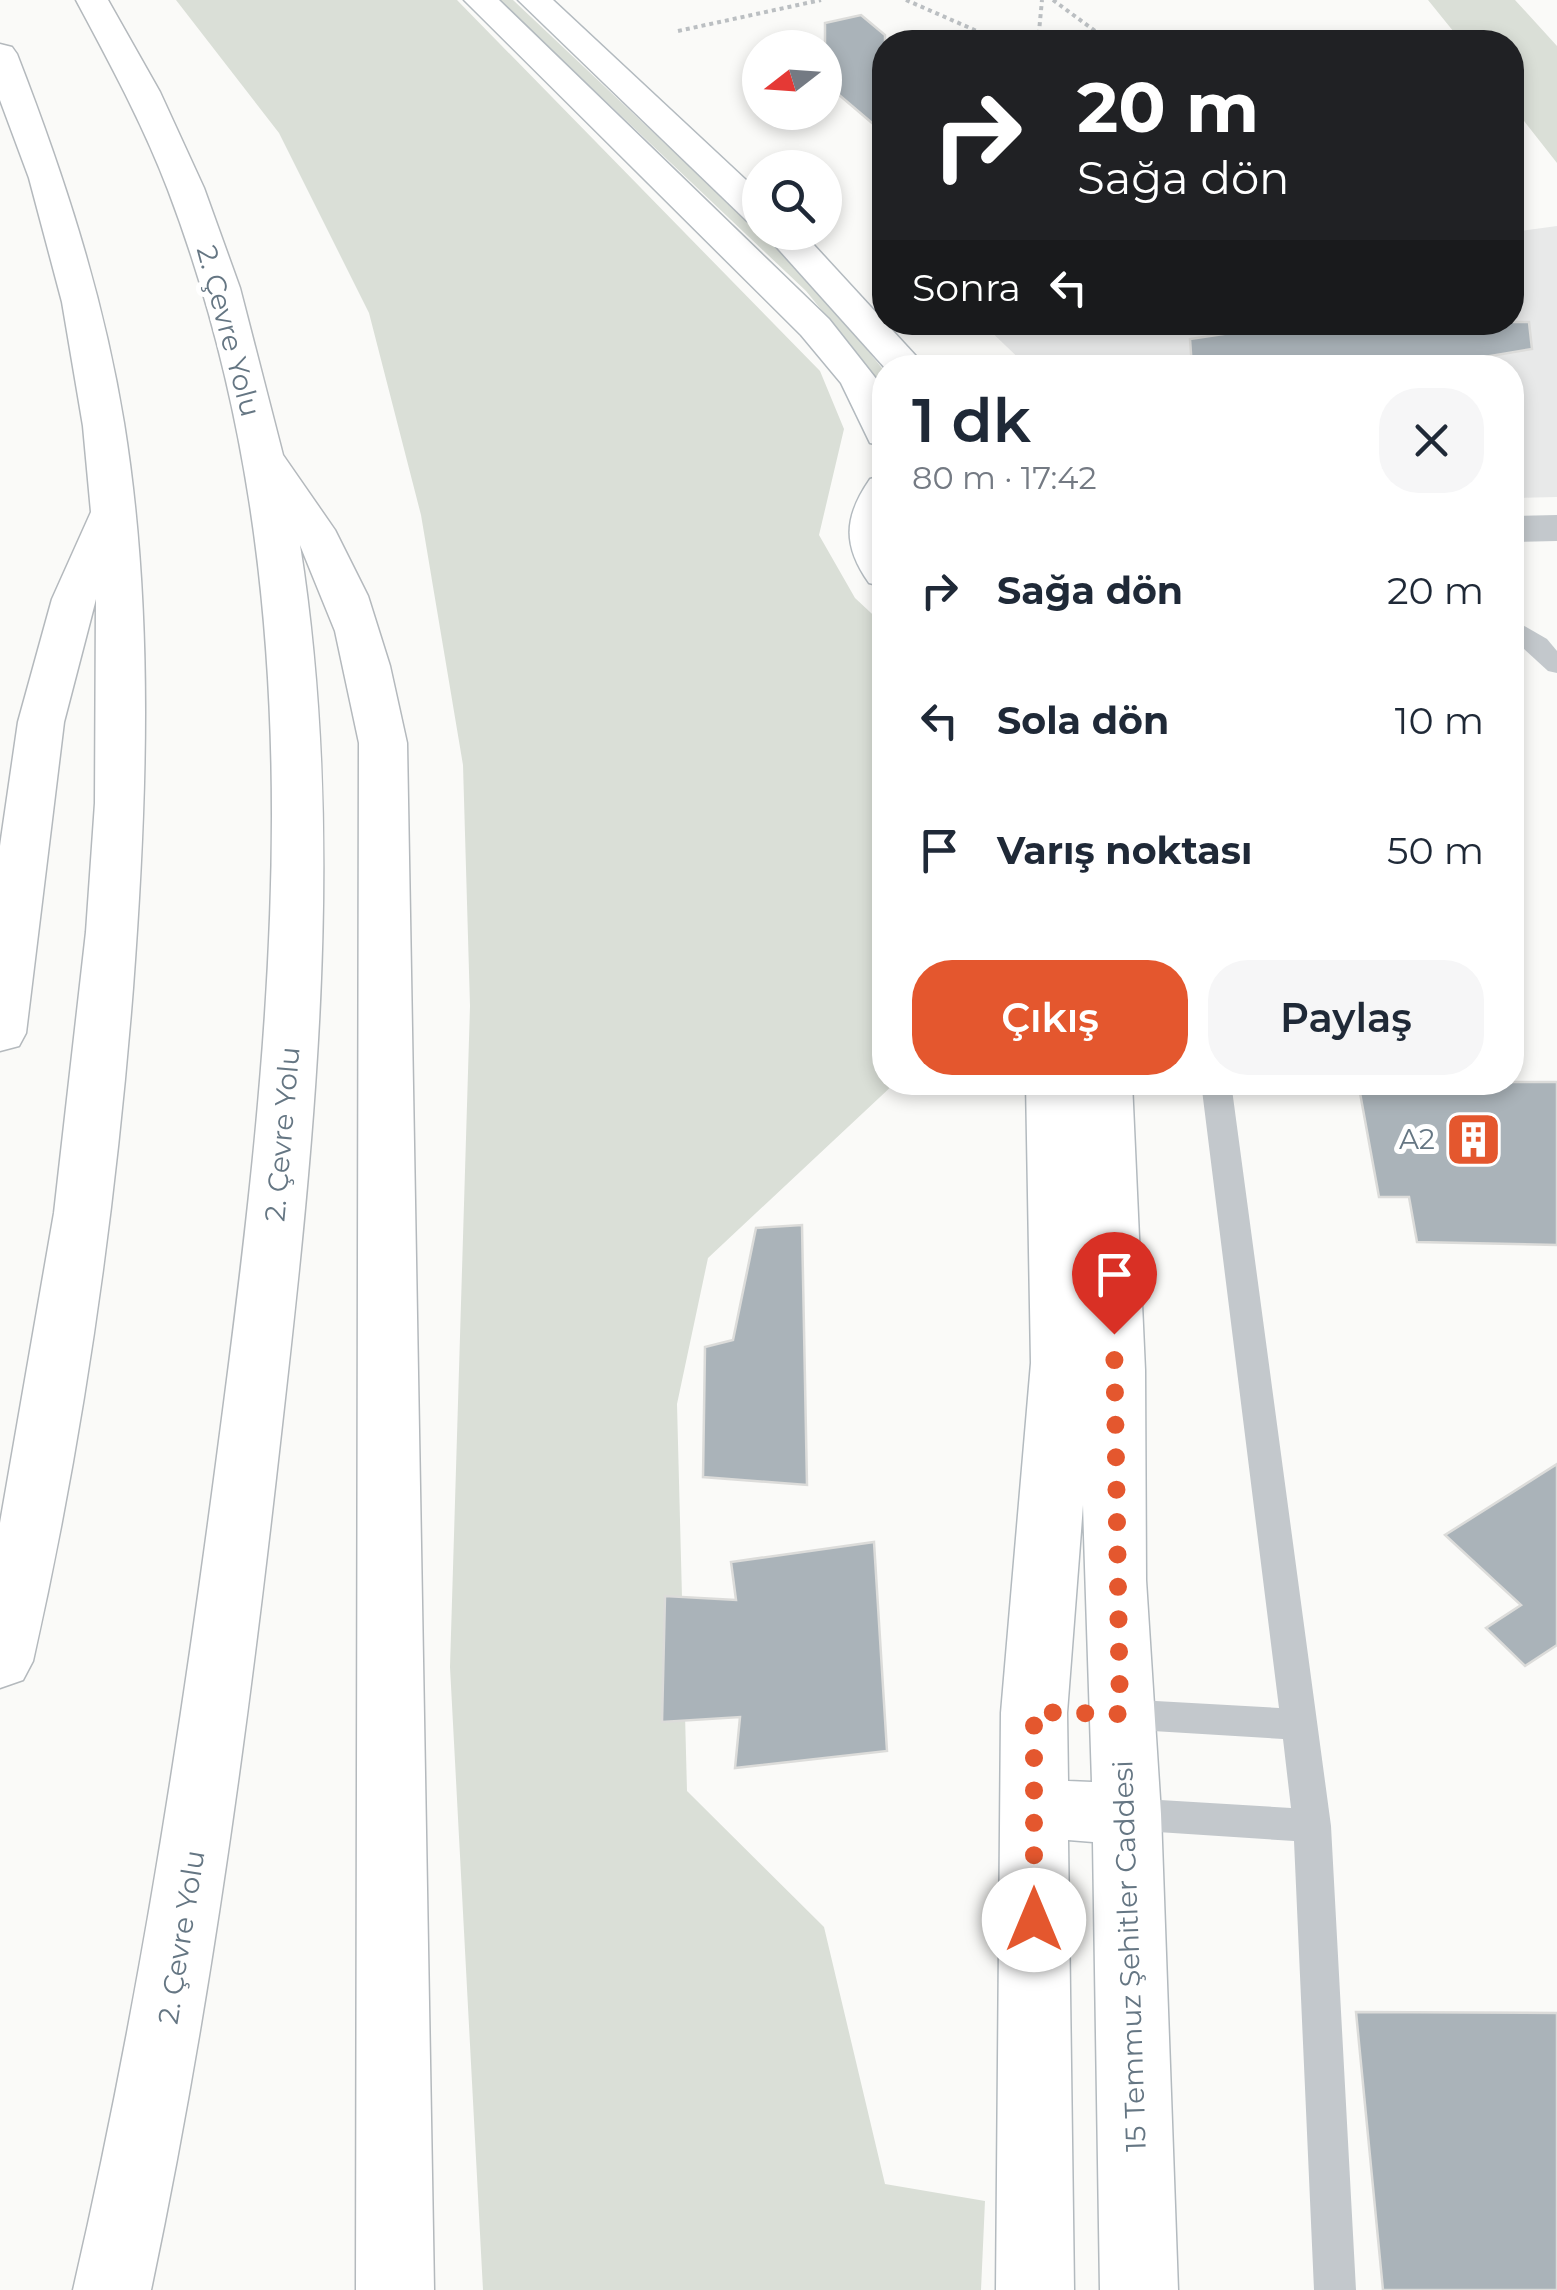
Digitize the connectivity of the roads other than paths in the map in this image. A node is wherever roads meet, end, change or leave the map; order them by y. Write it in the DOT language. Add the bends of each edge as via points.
graph roads {
  1 [pos="92,0"];
  2 [pos="480,0"];
  3 [pos="534,0"];
  4 [pos="0,54"];
  5 [pos="742,195"];
  6 [pos="798,250"];
  7 [pos="872,330"];
  8 [pos="876,335"];
  9 [pos="895,355"];
  10 [pos="872,406"];
  11 [pos="259,448"];
  12 [pos="116,505"];
  13 [pos="872,526"];
  14 [pos="1557,528"];
  15 [pos="1524,529"];
  16 [pos="872,558"];
  17 [pos="1524,634"];
  18 [pos="1557,666"];
  19 [pos="0,1032"];
  20 [pos="1053,1095"];
  21 [pos="1105,1095"];
  22 [pos="1218,1095"];
  23 [pos="0,1661"];
  24 [pos="1034,1712"];
  25 [pos="1120,1714"];
  26 [pos="1299,1725"];
  27 [pos="1034,1808"];
  28 [pos="1127,1814"];
  29 [pos="1312,1826"];
  30 [pos="112,2290"];
  31 [pos="395,2290"];
  32 [pos="1035,2290"];
  33 [pos="1139,2290"];
  34 [pos="1335,2290"];
  1 -- 11 [label="main road, 2. Çevre Yolu" via="132,66 214,265"];
  2 -- 10 [label="main road" via="815,327 860,380"];
  3 -- 5 [label="main road"];
  4 -- 12 [label="main road" via="61,220 94,359"];
  6 -- 7 [label="main road"];
  8 -- 9 [label="main road"];
  11 -- 30 [label="main road, 2. Çevre Yolu" via="288,610 300,809 280,1180 217,1711 159,2073"];
  11 -- 31 [label="main road" via="340,574 370,663 383,743"];
  12 -- 19 [label="main road" via="74,600 41,722"];
  12 -- 23 [label="main road" via="124,637 117,893 91,1150 56,1394"];
  13 -- 16 [label="main road" via="866,538"];
  14 -- 15 [label="street"];
  17 -- 18 [label="lane"];
  20 -- 24 [label="main road" via="1061,1363"];
  21 -- 25 [label="main road, 15 Temmuz Şehitler Caddesi"];
  22 -- 26 [label="lane"];
  24 -- 25 [label="main road"];
  24 -- 27 [label="main road"];
  25 -- 26 [label="lane"];
  25 -- 28 [label="main road, 15 Temmuz Şehitler Caddesi"];
  26 -- 29 [label="lane"];
  27 -- 28 [label="main road"];
  27 -- 32 [label="main road"];
  28 -- 29 [label="lane"];
  28 -- 33 [label="main road, 15 Temmuz Şehitler Caddesi"];
  29 -- 34 [label="lane"];
}
